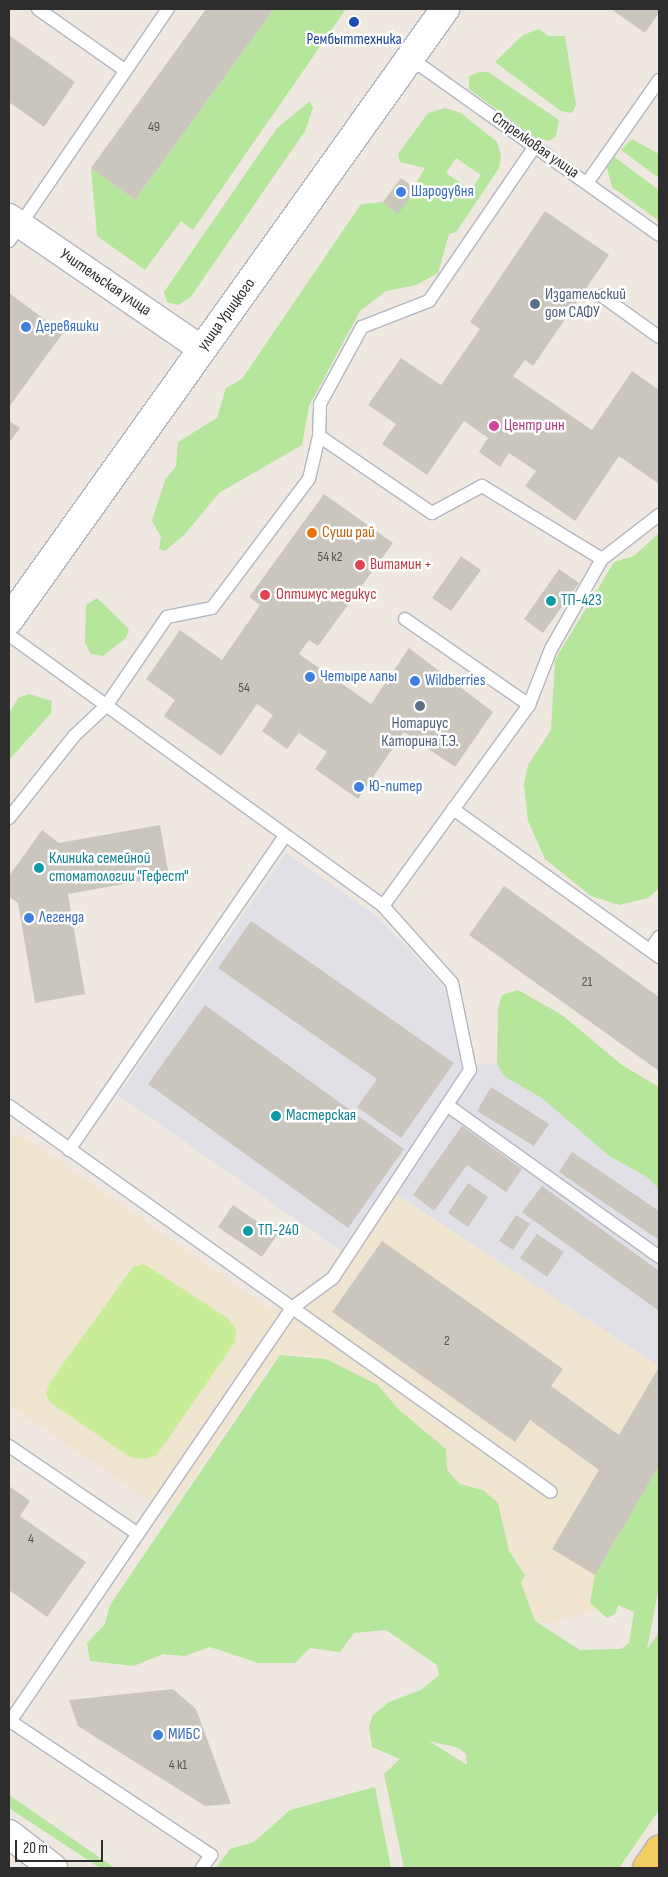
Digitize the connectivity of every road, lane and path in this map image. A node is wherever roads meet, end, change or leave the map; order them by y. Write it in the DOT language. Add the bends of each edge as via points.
graph roads {
  1 [pos="38,9"];
  2 [pos="168,9"];
  3 [pos="445,9"];
  4 [pos="410,58"];
  5 [pos="123,70"];
  6 [pos="659,80"];
  7 [pos="535,146"];
  8 [pos="587,183"];
  9 [pos="12,228"];
  10 [pos="659,235"];
  11 [pos="602,296"];
  12 [pos="659,337"];
  13 [pos="202,349"];
  14 [pos="319,436"];
  15 [pos="659,514"];
  16 [pos="602,559"];
  17 [pos="405,619"];
  18 [pos="9,620"];
  19 [pos="9,635"];
  20 [pos="529,704"];
  21 [pos="106,706"];
  22 [pos="453,809"];
  23 [pos="9,818"];
  24 [pos="285,836"];
  25 [pos="383,906"];
  26 [pos="659,937"];
  27 [pos="654,954"];
  28 [pos="447,1105"];
  29 [pos="9,1106"];
  30 [pos="69,1150"];
  31 [pos="659,1257"];
  32 [pos="292,1308"];
  33 [pos="9,1446"];
  34 [pos="551,1492"];
  35 [pos="138,1534"];
  36 [pos="9,1722"];
  37 [pos="9,1834"];
  38 [pos="659,1850"];
  39 [pos="53,1868"];
  40 [pos="202,1868"];
  41 [pos="646,1868"];
  1 -- 5 [label="lane"];
  2 -- 5 [label="lane"];
  3 -- 4 [label="main road, улица Урицкого"];
  4 -- 7 [label="lane, Стрелковая улица"];
  4 -- 13 [label="main road, улица Урицкого"];
  5 -- 9 [label="lane"];
  6 -- 8 [label="lane"];
  7 -- 8 [label="lane, Стрелковая улица"];
  7 -- 14 [label="lane" via="429,301 362,327 320,404"];
  8 -- 10 [label="lane, Стрелковая улица"];
  9 -- 13 [label="street, Учительская улица"];
  11 -- 12 [label="lane"];
  13 -- 18 [label="main road, улица Урицкого"];
  14 -- 16 [label="lane" via="432,512 482,486"];
  14 -- 21 [label="lane" via="309,479 212,608 168,617"];
  15 -- 16 [label="lane"];
  16 -- 20 [label="lane" via="551,649"];
  17 -- 20 [label="lane"];
  19 -- 21 [label="lane"];
  20 -- 22 [label="lane"];
  21 -- 23 [label="lane" via="74,736"];
  21 -- 24 [label="lane"];
  22 -- 25 [label="lane"];
  22 -- 27 [label="lane"];
  24 -- 25 [label="lane"];
  24 -- 30 [label="lane"];
  25 -- 28 [label="lane" via="452,984 470,1070"];
  26 -- 27 [label="lane"];
  28 -- 31 [label="lane"];
  28 -- 32 [label="lane" via="333,1278"];
  29 -- 30 [label="lane"];
  30 -- 32 [label="lane"];
  32 -- 34 [label="lane"];
  32 -- 35 [label="lane"];
  33 -- 35 [label="lane"];
  35 -- 36 [label="lane"];
  36 -- 40 [label="lane" via="211,1855"];
  37 -- 39 [label="main road"];
  38 -- 41 [label="main road"];
}
